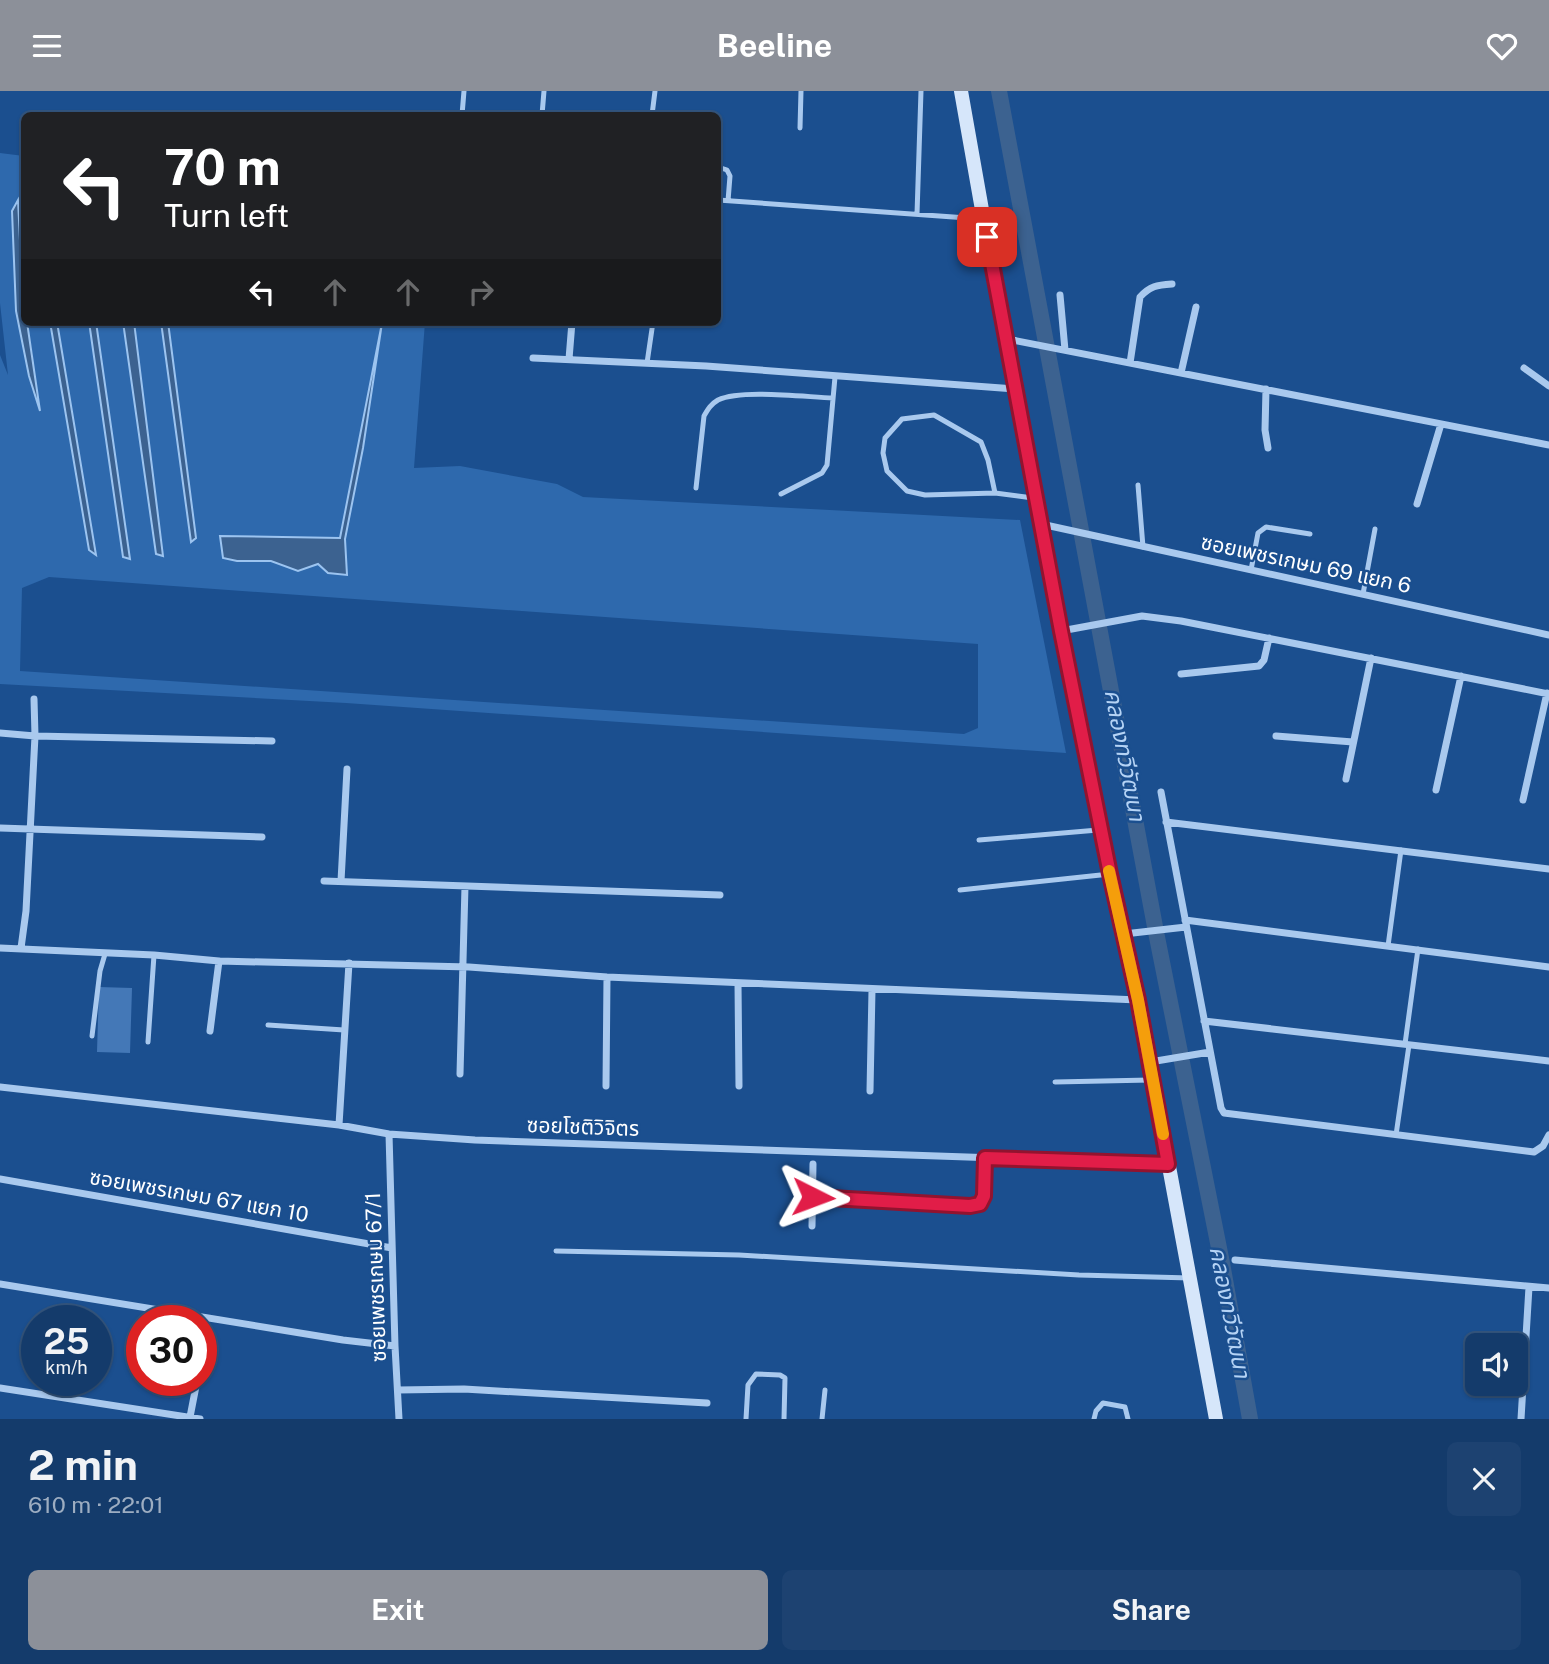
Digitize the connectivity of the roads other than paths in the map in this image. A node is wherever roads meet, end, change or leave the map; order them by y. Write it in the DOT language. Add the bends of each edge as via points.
graph roads {
  1 [pos="464,91"];
  2 [pos="544,91"];
  3 [pos="655,91"];
  4 [pos="801,91"];
  5 [pos="921,91"];
  6 [pos="961,91"];
  7 [pos="462,112"];
  8 [pos="542,112"];
  9 [pos="652,112"];
  10 [pos="800,128"];
  11 [pos="721,168"];
  12 [pos="721,200"];
  13 [pos="728,201"];
  14 [pos="917,214"];
  15 [pos="984,220"];
  16 [pos="1172,284"];
  17 [pos="1060,295"];
  18 [pos="1196,307"];
  19 [pos="572,326"];
  20 [pos="652,326"];
  21 [pos="1006,339"];
  22 [pos="1064,350"];
  23 [pos="533,358"];
  24 [pos="569,359"];
  25 [pos="647,363"];
  26 [pos="1130,363"];
  27 [pos="1524,368"];
  28 [pos="1181,373"];
  29 [pos="835,377"];
  30 [pos="1549,386"];
  31 [pos="1016,389"];
  32 [pos="1266,389"];
  33 [pos="833,398"];
  34 [pos="1441,423"];
  35 [pos="1548,442"];
  36 [pos="1268,448"];
  37 [pos="1138,485"];
  38 [pos="696,488"];
  39 [pos="995,493"];
  40 [pos="781,494"];
  41 [pos="1036,498"];
  42 [pos="1417,504"];
  43 [pos="1049,526"];
  44 [pos="1374,529"];
  45 [pos="1310,534"];
  46 [pos="1143,547"];
  47 [pos="1251,570"];
  48 [pos="1363,594"];
  49 [pos="1061,631"];
  50 [pos="1549,635"];
  51 [pos="1269,638"];
  52 [pos="1371,658"];
  53 [pos="1181,674"];
  54 [pos="1461,676"];
  55 [pos="1548,693"];
  56 [pos="34,698"];
  57 [pos="0,733"];
  58 [pos="35,736"];
  59 [pos="1276,736"];
  60 [pos="272,741"];
  61 [pos="1353,742"];
  62 [pos="347,769"];
  63 [pos="1346,779"];
  64 [pos="1436,790"];
  65 [pos="1161,792"];
  66 [pos="1524,800"];
  67 [pos="1166,822"];
  68 [pos="0,828"];
  69 [pos="1101,829"];
  70 [pos="29,830"];
  71 [pos="262,837"];
  72 [pos="979,840"];
  73 [pos="1401,850"];
  74 [pos="1549,869"];
  75 [pos="1110,874"];
  76 [pos="324,881"];
  77 [pos="341,881"];
  78 [pos="465,886"];
  79 [pos="960,890"];
  80 [pos="720,895"];
  81 [pos="1185,923"];
  82 [pos="1130,933"];
  83 [pos="1388,946"];
  84 [pos="0,948"];
  85 [pos="21,948"];
  86 [pos="1418,949"];
  87 [pos="105,954"];
  88 [pos="154,955"];
  89 [pos="219,961"];
  90 [pos="349,963"];
  91 [pos="464,967"];
  92 [pos="1549,967"];
  93 [pos="607,977"];
  94 [pos="738,983"];
  95 [pos="872,990"];
  96 [pos="1138,1000"];
  97 [pos="1204,1021"];
  98 [pos="268,1025"];
  99 [pos="344,1030"];
  100 [pos="211,1031"];
  101 [pos="92,1036"];
  102 [pos="148,1042"];
  103 [pos="1407,1044"];
  104 [pos="1210,1052"];
  105 [pos="1156,1061"];
  106 [pos="1549,1061"];
  107 [pos="460,1074"];
  108 [pos="1153,1080"];
  109 [pos="1055,1081"];
  110 [pos="607,1086"];
  111 [pos="738,1086"];
  112 [pos="0,1087"];
  113 [pos="870,1091"];
  114 [pos="339,1125"];
  115 [pos="389,1134"];
  116 [pos="1396,1135"];
  117 [pos="1549,1135"];
  118 [pos="985,1158"];
  119 [pos="813,1164"];
  120 [pos="1168,1164"];
  121 [pos="0,1179"];
  122 [pos="813,1197"];
  123 [pos="812,1226"];
  124 [pos="392,1248"];
  125 [pos="556,1251"];
  126 [pos="1235,1260"];
  127 [pos="1190,1278"];
  128 [pos="0,1284"];
  129 [pos="1529,1287"];
  130 [pos="1549,1288"];
  131 [pos="394,1346"];
  132 [pos="0,1388"];
  133 [pos="398,1390"];
  134 [pos="825,1390"];
  135 [pos="194,1396"];
  136 [pos="707,1403"];
  137 [pos="190,1417"];
  138 [pos="200,1419"];
  139 [pos="400,1419"];
  140 [pos="746,1419"];
  141 [pos="784,1419"];
  142 [pos="822,1419"];
  143 [pos="1094,1419"];
  144 [pos="1128,1419"];
  145 [pos="1216,1419"];
  146 [pos="1521,1419"];
  1 -- 7 [label="lane"];
  2 -- 8 [label="lane"];
  3 -- 9 [label="lane"];
  4 -- 10 [label="lane"];
  5 -- 14 [label="lane"];
  6 -- 15 [label="main road"];
  11 -- 13 [label="lane" via="730,176"];
  12 -- 13 [label="lane"];
  13 -- 14 [label="lane"];
  14 -- 15 [label="lane"];
  15 -- 21 [label="main road"];
  16 -- 26 [label="street" via="1154,285 1140,297"];
  17 -- 22 [label="street"];
  18 -- 28 [label="street"];
  19 -- 24 [label="street"];
  20 -- 25 [label="lane"];
  21 -- 22 [label="street"];
  21 -- 31 [label="main road"];
  22 -- 26 [label="street"];
  23 -- 24 [label="street"];
  24 -- 25 [label="street"];
  25 -- 29 [label="street"];
  26 -- 28 [label="street"];
  27 -- 30 [label="street"];
  28 -- 32 [label="street"];
  29 -- 31 [label="street"];
  29 -- 33 [label="lane"];
  31 -- 41 [label="main road"];
  32 -- 34 [label="street"];
  32 -- 36 [label="street"];
  33 -- 38 [label="lane" via="744,395 719,400 705,417"];
  33 -- 40 [label="lane" via="827,465 822,473"];
  34 -- 35 [label="street"];
  34 -- 42 [label="street"];
  37 -- 46 [label="lane"];
  39 -- 39 [label="lane" via="981,442 934,415 902,419 885,438 887,471 907,491 925,495"];
  39 -- 41 [label="lane"];
  41 -- 43 [label="main road"];
  43 -- 46 [label="street, ซอยเพชรเกษม 69 แยก 6"];
  43 -- 49 [label="main road"];
  44 -- 48 [label="lane"];
  45 -- 47 [label="lane" via="1261,529"];
  46 -- 47 [label="street, ซอยเพชรเกษม 69 แยก 6"];
  47 -- 48 [label="street, ซอยเพชรเกษม 69 แยก 6"];
  48 -- 50 [label="street, ซอยเพชรเกษม 69 แยก 6"];
  49 -- 51 [label="street" via="1142,617"];
  49 -- 69 [label="main road"];
  51 -- 52 [label="street"];
  51 -- 53 [label="street" via="1259,666"];
  52 -- 54 [label="street"];
  52 -- 61 [label="street"];
  54 -- 55 [label="street"];
  54 -- 64 [label="street"];
  55 -- 66 [label="street"];
  56 -- 58 [label="street"];
  57 -- 58 [label="street"];
  58 -- 60 [label="street"];
  58 -- 70 [label="street"];
  59 -- 61 [label="street"];
  61 -- 63 [label="street"];
  62 -- 77 [label="street"];
  65 -- 67 [label="street"];
  67 -- 73 [label="street"];
  67 -- 81 [label="street"];
  68 -- 70 [label="street"];
  69 -- 72 [label="lane"];
  69 -- 75 [label="main road"];
  70 -- 71 [label="street"];
  70 -- 85 [label="street"];
  73 -- 74 [label="street"];
  73 -- 83 [label="lane"];
  75 -- 79 [label="lane"];
  75 -- 82 [label="main road"];
  76 -- 77 [label="street"];
  77 -- 78 [label="street"];
  78 -- 80 [label="street"];
  78 -- 91 [label="street"];
  81 -- 82 [label="street"];
  81 -- 83 [label="street"];
  81 -- 97 [label="street"];
  82 -- 96 [label="main road"];
  83 -- 86 [label="street"];
  84 -- 85 [label="street"];
  85 -- 87 [label="street"];
  86 -- 92 [label="street"];
  86 -- 103 [label="lane"];
  87 -- 88 [label="street"];
  87 -- 101 [label="lane"];
  88 -- 89 [label="street"];
  88 -- 102 [label="lane"];
  89 -- 90 [label="street"];
  89 -- 100 [label="street"];
  90 -- 91 [label="street"];
  90 -- 99 [label="street"];
  91 -- 93 [label="street"];
  91 -- 107 [label="street"];
  93 -- 94 [label="street"];
  93 -- 110 [label="street"];
  94 -- 95 [label="street"];
  94 -- 111 [label="street"];
  95 -- 96 [label="street"];
  95 -- 113 [label="street"];
  96 -- 105 [label="main road"];
  97 -- 103 [label="street"];
  97 -- 104 [label="street"];
  98 -- 99 [label="lane"];
  99 -- 114 [label="street"];
  103 -- 106 [label="street"];
  103 -- 116 [label="lane"];
  104 -- 105 [label="street"];
  104 -- 116 [label="street" via="1224,1113"];
  105 -- 108 [label="main road"];
  108 -- 109 [label="lane"];
  108 -- 120 [label="main road"];
  112 -- 114 [label="street, ซอยโชติวิจิตร"];
  114 -- 115 [label="street, ซอยโชติวิจิตร"];
  115 -- 118 [label="street, ซอยโชติวิจิตร"];
  115 -- 124 [label="street, ซอยเพชรเกษม 67/1"];
  116 -- 117 [label="street" via="1534,1152"];
  118 -- 120 [label="street, ซอยโชติวิจิตร"];
  118 -- 122 [label="street" via="980,1204"];
  119 -- 122 [label="street"];
  120 -- 127 [label="main road"];
  121 -- 124 [label="street, ซอยเพชรเกษม 67 แยก 10"];
  122 -- 123 [label="street"];
  124 -- 131 [label="street, ซอยเพชรเกษม 67/1"];
  125 -- 127 [label="lane" via="739,1255 1079,1276"];
  126 -- 129 [label="street"];
  127 -- 145 [label="main road"];
  128 -- 131 [label="street"];
  129 -- 130 [label="street"];
  129 -- 146 [label="street"];
  131 -- 133 [label="street, ซอยเพชรเกษม 67/1"];
  132 -- 137 [label="street"];
  133 -- 136 [label="street" via="464,1389"];
  133 -- 139 [label="street, ซอยเพชรเกษม 67/1"];
  134 -- 142 [label="lane"];
  135 -- 137 [label="street"];
  137 -- 138 [label="street"];
  140 -- 141 [label="lane" via="748,1385 756,1374 785,1378"];
  143 -- 144 [label="lane" via="1103,1403 1125,1407"];
}
